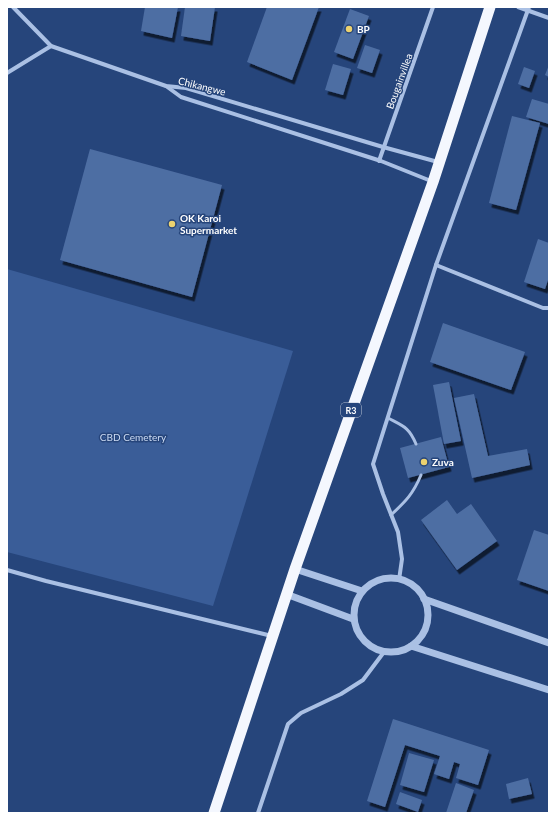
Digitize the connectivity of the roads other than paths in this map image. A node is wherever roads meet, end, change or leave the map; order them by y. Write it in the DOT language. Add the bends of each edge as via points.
graph roads {
  1 [pos="13,7"];
  2 [pos="433,7"];
  3 [pos="490,7"];
  4 [pos="518,7"];
  5 [pos="528,9"];
  6 [pos="549,18"];
  7 [pos="51,46"];
  8 [pos="7,73"];
  9 [pos="166,86"];
  10 [pos="383,147"];
  11 [pos="379,160"];
  12 [pos="439,162"];
  13 [pos="433,182"];
  14 [pos="436,264"];
  15 [pos="549,308"];
  16 [pos="388,418"];
  17 [pos="416,444"];
  18 [pos="421,475"];
  19 [pos="391,515"];
  20 [pos="295,569"];
  21 [pos="7,570"];
  22 [pos="399,580"];
  23 [pos="362,591"];
  24 [pos="286,594"];
  25 [pos="424,599"];
  26 [pos="353,619"];
  27 [pos="273,636"];
  28 [pos="549,643"];
  29 [pos="411,646"];
  30 [pos="384,652"];
  31 [pos="549,690"];
  32 [pos="214,813"];
  33 [pos="258,813"];
  1 -- 7 [label="street"];
  2 -- 10 [label="street, Bougainvillea"];
  3 -- 12 [label="highway, R3"];
  4 -- 5 [label="street"];
  5 -- 6 [label="street"];
  5 -- 14 [label="street"];
  7 -- 8 [label="street"];
  7 -- 9 [label="street"];
  9 -- 10 [label="street, Chikangwe" via="186,88"];
  9 -- 11 [label="street, Chikangwe" via="181,97"];
  10 -- 11 [label="street, Bougainvillea"];
  10 -- 12 [label="street, Chikangwe"];
  11 -- 13 [label="street, Chikangwe"];
  12 -- 13 [label="highway, R3"];
  13 -- 20 [label="highway, R3"];
  14 -- 15 [label="street" via="543,308"];
  14 -- 16 [label="street"];
  16 -- 17 [label="lane" via="411,433"];
  16 -- 19 [label="street" via="373,464"];
  18 -- 19 [label="lane" via="414,491"];
  19 -- 22 [label="street" via="398,532 402,559"];
  20 -- 23 [label="street"];
  20 -- 24 [label="highway, R3"];
  21 -- 27 [label="street"];
  22 -- 23 [label="street" via="390,578 374,581"];
  22 -- 25 [label="street" via="413,585"];
  23 -- 26 [label="street" via="355,604"];
  24 -- 26 [label="street"];
  24 -- 27 [label="highway, R3"];
  25 -- 28 [label="street"];
  25 -- 29 [label="street" via="428,616 423,633"];
  26 -- 30 [label="street" via="363,641"];
  27 -- 32 [label="highway, R3"];
  29 -- 30 [label="street" via="398,652"];
  29 -- 31 [label="street"];
  30 -- 33 [label="street" via="363,680 341,694 301,713 288,724"];
}
